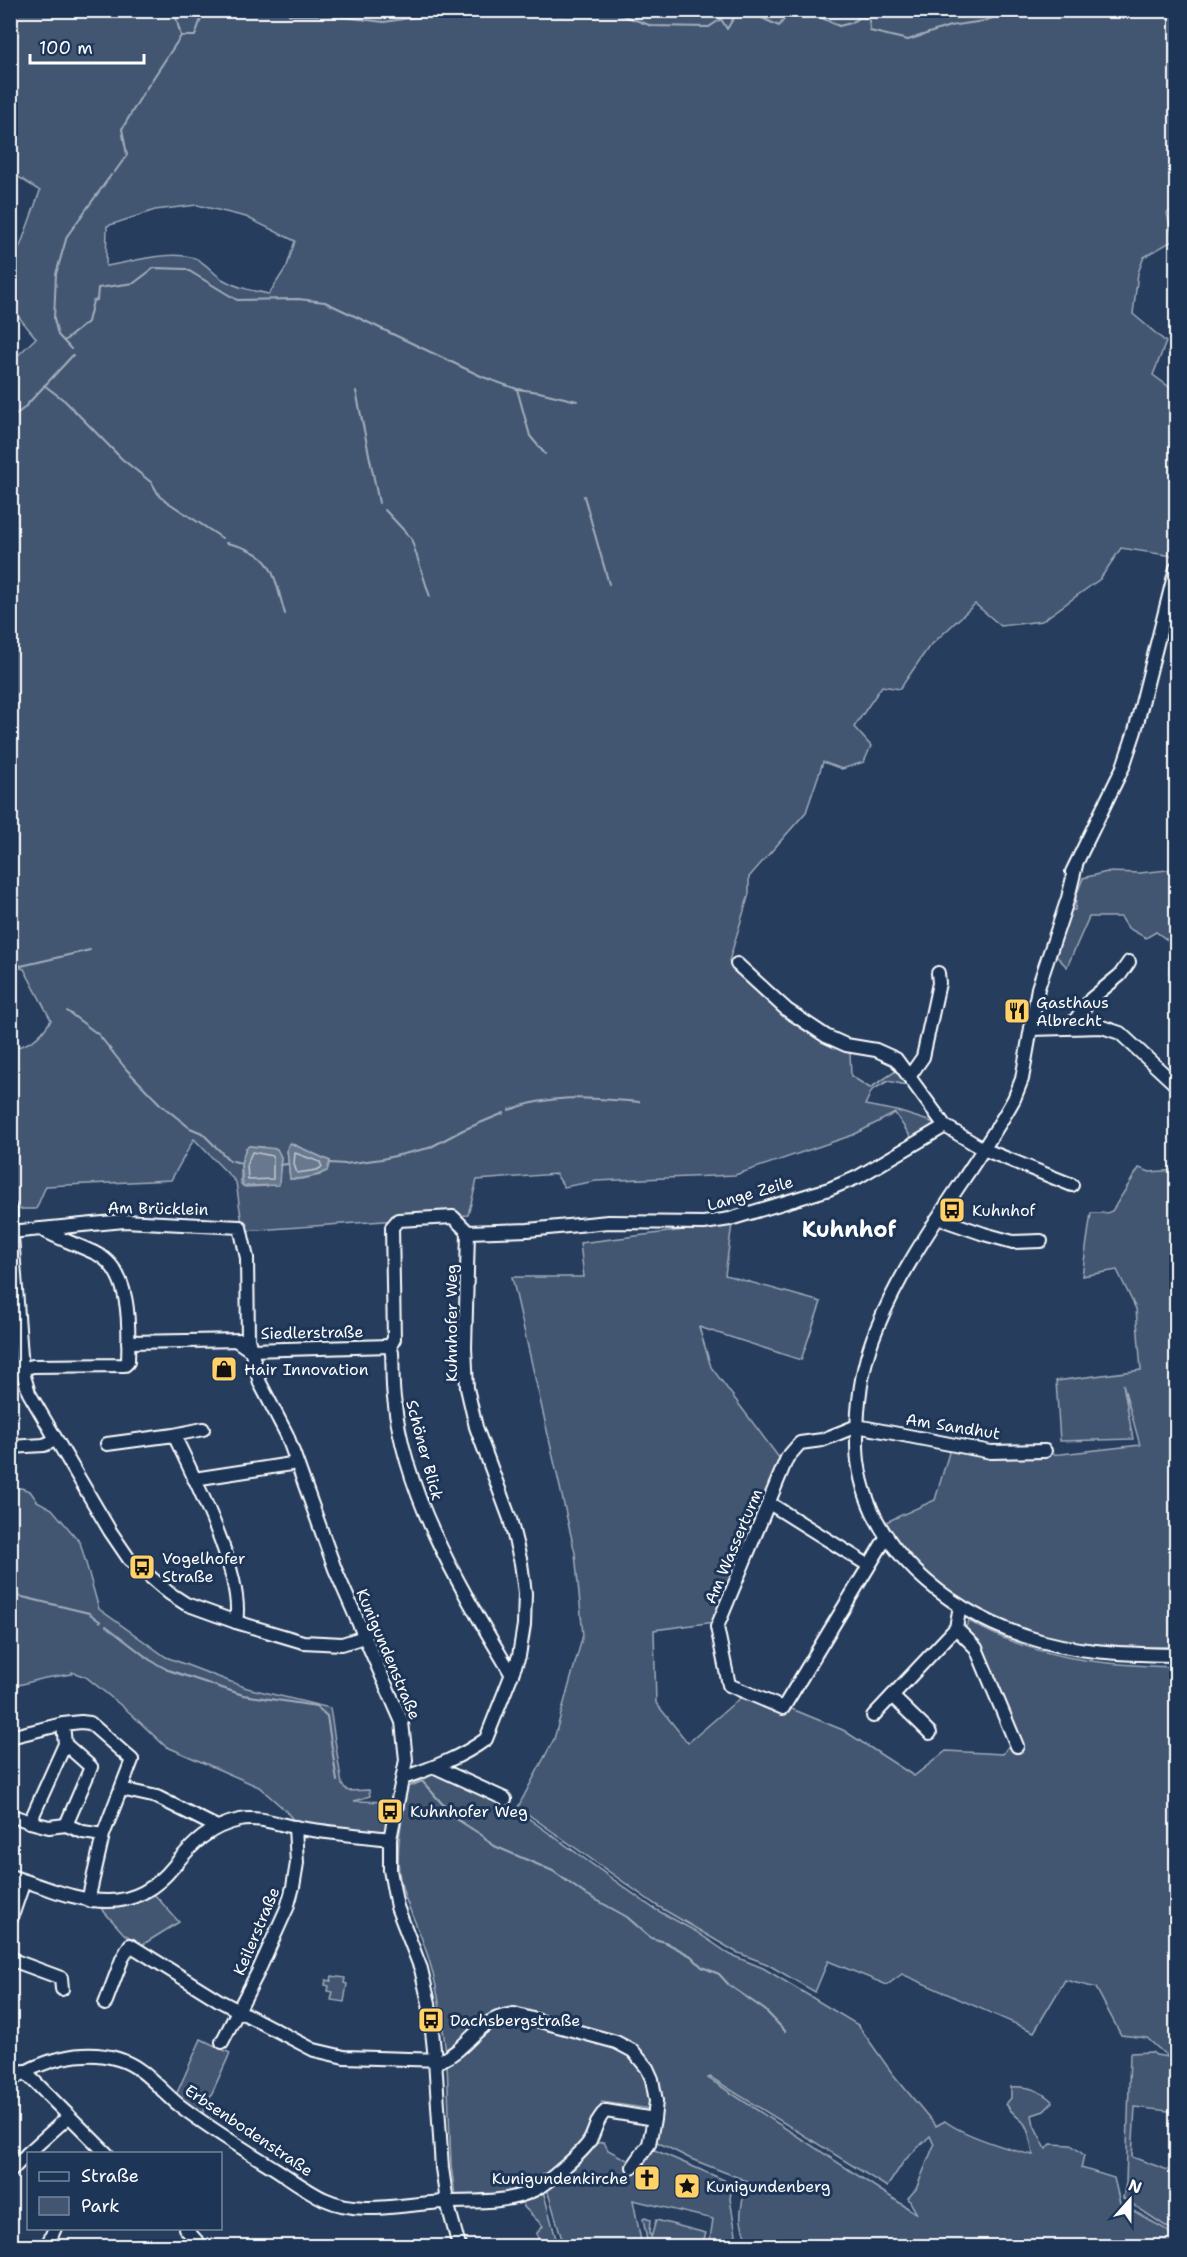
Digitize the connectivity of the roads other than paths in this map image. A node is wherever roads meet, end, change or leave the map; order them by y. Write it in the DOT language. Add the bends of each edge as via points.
graph roads {
  1 [pos="1176,568"];
  2 [pos="1076,865"];
  3 [pos="1129,963"];
  4 [pos="737,964"];
  5 [pos="1043,970"];
  6 [pos="938,973"];
  7 [pos="1070,1027"];
  8 [pos="1031,1029"];
  9 [pos="909,1077"];
  10 [pos="1176,1085"];
  11 [pos="945,1126"];
  12 [pos="983,1149"];
  13 [pos="1072,1185"];
  14 [pos="10,1209"];
  15 [pos="938,1218"];
  16 [pos="240,1227"];
  17 [pos="40,1228"];
  18 [pos="12,1232"];
  19 [pos="468,1232"];
  20 [pos="1041,1241"];
  21 [pos="128,1342"];
  22 [pos="245,1343"];
  23 [pos="390,1346"];
  24 [pos="16,1369"];
  25 [pos="858,1426"];
  26 [pos="203,1429"];
  27 [pos="174,1434"];
  28 [pos="56,1440"];
  29 [pos="107,1444"];
  30 [pos="10,1447"];
  31 [pos="1045,1451"];
  32 [pos="291,1464"];
  33 [pos="194,1479"];
  34 [pos="769,1503"];
  35 [pos="886,1536"];
  36 [pos="868,1565"];
  37 [pos="960,1606"];
  38 [pos="236,1622"];
  39 [pos="956,1628"];
  40 [pos="364,1637"];
  41 [pos="1176,1655"];
  42 [pos="512,1675"];
  43 [pos="892,1696"];
  44 [pos="873,1716"];
  45 [pos="63,1724"];
  46 [pos="930,1732"];
  47 [pos="10,1737"];
  48 [pos="65,1744"];
  49 [pos="1017,1746"];
  50 [pos="435,1767"];
  51 [pos="403,1778"];
  52 [pos="122,1790"];
  53 [pos="506,1799"];
  54 [pos="10,1815"];
  55 [pos="30,1822"];
  56 [pos="66,1826"];
  57 [pos="218,1827"];
  58 [pos="295,1827"];
  59 [pos="103,1835"];
  60 [pos="390,1839"];
  61 [pos="10,1876"];
  62 [pos="24,1881"];
  63 [pos="90,1901"];
  64 [pos="10,1922"];
  65 [pos="10,1955"];
  66 [pos="63,1989"];
  67 [pos="105,2004"];
  68 [pos="238,2009"];
  69 [pos="222,2042"];
  70 [pos="435,2060"];
  71 [pos="24,2071"];
  72 [pos="10,2080"];
  73 [pos="68,2117"];
  74 [pos="654,2119"];
  75 [pos="29,2152"];
  76 [pos="104,2152"];
  77 [pos="27,2154"];
  78 [pos="633,2167"];
  79 [pos="10,2172"];
  80 [pos="447,2202"];
  81 [pos="55,2230"];
  82 [pos="186,2230"];
  83 [pos="458,2242"];
  84 [pos="47,2247"];
  85 [pos="201,2247"];
  86 [pos="470,2247"];
  1 -- 2 [label="street" via="1136,731"];
  2 -- 5 [label="street" via="1064,914"];
  2 -- 5 [label="street" via="1053,920"];
  3 -- 7 [label="street" via="1091,999"];
  4 -- 9 [label="street" via="787,1010 826,1036 896,1059"];
  5 -- 8 [label="street"];
  6 -- 9 [label="street" via="923,1057"];
  7 -- 8 [label="street"];
  7 -- 10 [label="street" via="1102,1027 1120,1034"];
  8 -- 12 [label="street" via="1022,1079"];
  9 -- 11 [label="street"];
  11 -- 12 [label="street"];
  11 -- 19 [label="street, Lange Zeile" via="858,1177 730,1219 704,1223 608,1222"];
  12 -- 13 [label="street"];
  12 -- 15 [label="street"];
  14 -- 18 [label="street"];
  15 -- 20 [label="street" via="1013,1242"];
  15 -- 25 [label="street" via="916,1251 876,1330 860,1390"];
  16 -- 17 [label="street, Am Brücklein" via="124,1221"];
  16 -- 22 [label="street, Kunigundenstraße" via="247,1258"];
  17 -- 18 [label="street, Am Brücklein"];
  17 -- 21 [label="street" via="110,1264 120,1280"];
  18 -- 24 [label="street"];
  19 -- 23 [label="street, Schöner Blick" via="453,1217 394,1223 394,1339"];
  19 -- 42 [label="street, Kuhnhofer Weg" via="467,1388 476,1426 510,1519 525,1593 524,1625"];
  21 -- 22 [label="street, Siedlerstraße"];
  21 -- 24 [label="street" via="125,1365"];
  22 -- 23 [label="street, Siedlerstraße"];
  22 -- 40 [label="street, Kunigundenstraße" via="286,1435"];
  23 -- 42 [label="street, Schöner Blick" via="400,1430 426,1515 456,1579"];
  24 -- 28 [label="street"];
  25 -- 31 [label="street, Am Sandhut" via="991,1452"];
  25 -- 34 [label="street, Am Wasserturm" via="822,1440 800,1443 787,1458"];
  25 -- 35 [label="street" via="858,1462 864,1488"];
  26 -- 27 [label="street"];
  27 -- 29 [label="street"];
  27 -- 33 [label="street"];
  28 -- 30 [label="street" via="44,1445"];
  28 -- 38 [label="street" via="129,1559 186,1604"];
  32 -- 33 [label="street"];
  33 -- 38 [label="street" via="228,1564 239,1609"];
  34 -- 36 [label="street"];
  34 -- 36 [label="street, Am Wasserturm" via="717,1628 729,1685 783,1708"];
  35 -- 36 [label="street, Am Wasserturm"];
  35 -- 37 [label="street" via="929,1585"];
  37 -- 39 [label="street"];
  37 -- 41 [label="street" via="1024,1636 1070,1648"];
  38 -- 40 [label="street" via="320,1644 342,1644"];
  39 -- 43 [label="street"];
  39 -- 49 [label="street" via="976,1648"];
  40 -- 51 [label="street, Kunigundenstraße" via="402,1722 406,1751"];
  42 -- 50 [label="street, Kuhnhofer Weg" via="486,1739"];
  43 -- 44 [label="street"];
  43 -- 46 [label="street"];
  45 -- 47 [label="street"];
  45 -- 48 [label="street"];
  45 -- 52 [label="street" via="90,1723 132,1760"];
  48 -- 55 [label="street"];
  48 -- 56 [label="street" via="91,1767"];
  50 -- 51 [label="street, Kuhnhofer Weg"];
  50 -- 53 [label="street"];
  51 -- 60 [label="street, Kunigundenstraße"];
  52 -- 57 [label="street" via="157,1797"];
  52 -- 59 [label="street"];
  54 -- 55 [label="street"];
  55 -- 56 [label="street"];
  56 -- 59 [label="street"];
  57 -- 58 [label="street" via="241,1819"];
  57 -- 63 [label="street" via="193,1843 148,1892 117,1902"];
  58 -- 60 [label="street"];
  58 -- 68 [label="street, Keilerstraße" via="297,1863 287,1908"];
  59 -- 63 [label="street"];
  60 -- 70 [label="street, Kunigundenstraße" via="390,1870 427,1993"];
  61 -- 62 [label="street"];
  62 -- 63 [label="street"];
  62 -- 64 [label="street"];
  65 -- 66 [label="street" via="61,1978"];
  67 -- 68 [label="street" via="130,1945"];
  68 -- 69 [label="street, Keilerstraße"];
  68 -- 70 [label="street" via="314,2050 344,2057"];
  70 -- 74 [label="street" via="448,2057 487,2022 514,2014 616,2042 633,2051 652,2079"];
  70 -- 80 [label="street, Kunigundenstraße"];
  71 -- 72 [label="street, Erbsenbodenstraße"];
  71 -- 73 [label="street"];
  71 -- 80 [label="street, Erbsenbodenstraße" via="64,2057 118,2059 137,2067 201,2121 324,2199 351,2207 383,2208"];
  73 -- 75 [label="street"];
  73 -- 76 [label="street"];
  74 -- 78 [label="street" via="649,2144"];
  74 -- 80 [label="street" via="606,2111 600,2115 584,2148 536,2189 506,2200"];
  77 -- 79 [label="street"];
  80 -- 83 [label="street, Kunigundenstraße"];
  81 -- 84 [label="street"];
  82 -- 85 [label="street"];
  83 -- 86 [label="street"];
}
